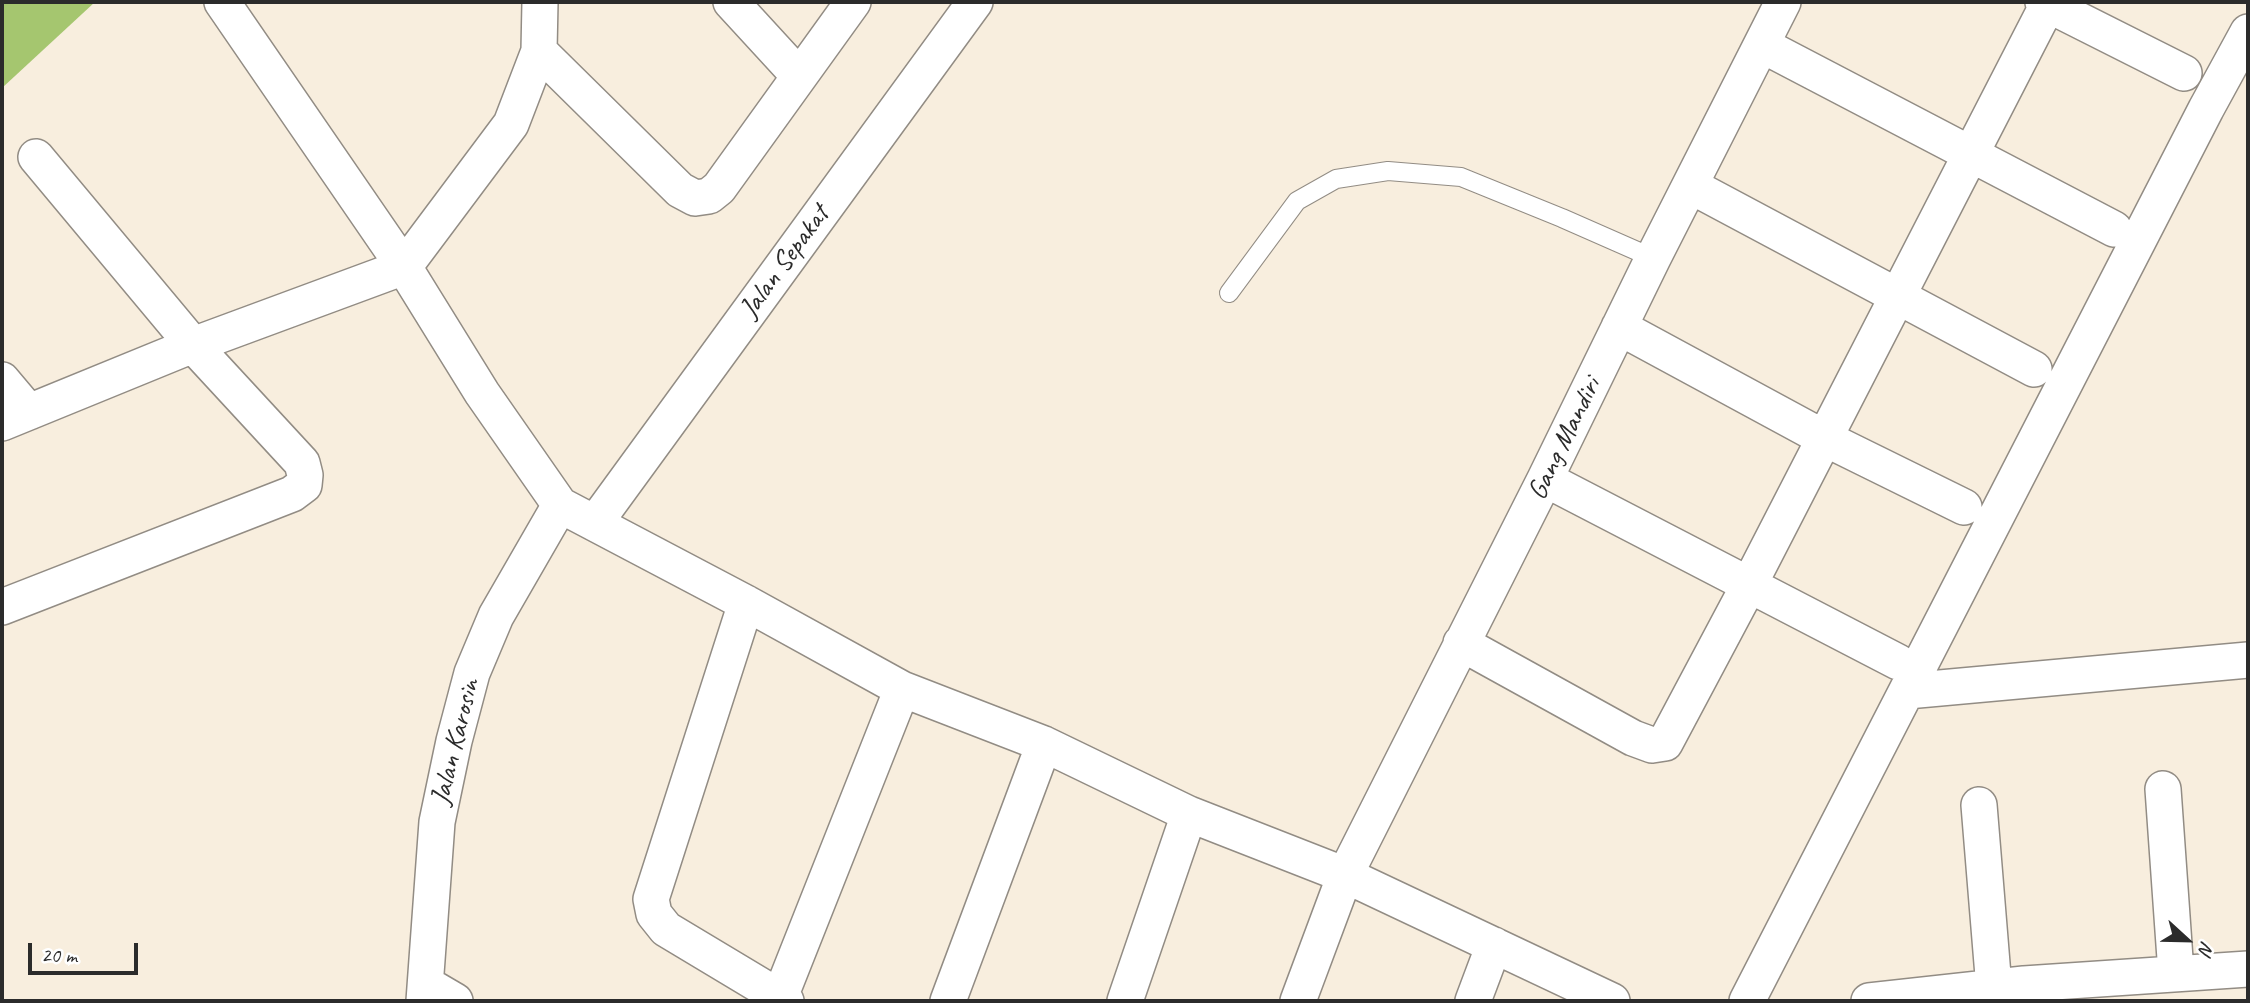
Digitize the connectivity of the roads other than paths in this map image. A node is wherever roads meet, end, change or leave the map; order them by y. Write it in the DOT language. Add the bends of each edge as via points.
graph roads {
  1 [pos="222,2"];
  2 [pos="540,2"];
  3 [pos="731,2"];
  4 [pos="853,2"];
  5 [pos="975,2"];
  6 [pos="1783,2"];
  7 [pos="2047,3"];
  8 [pos="2248,32"];
  9 [pos="1762,45"];
  10 [pos="539,51"];
  11 [pos="2185,73"];
  12 [pos="799,76"];
  13 [pos="1972,154"];
  14 [pos="36,157"];
  15 [pos="1691,186"];
  16 [pos="2114,229"];
  17 [pos="1653,258"];
  18 [pos="404,267"];
  19 [pos="1229,293"];
  20 [pos="1898,297"];
  21 [pos="1619,327"];
  22 [pos="193,345"];
  23 [pos="2034,369"];
  24 [pos="2,380"];
  25 [pos="16,417"];
  26 [pos="1824,438"];
  27 [pos="1545,479"];
  28 [pos="560,505"];
  29 [pos="1964,507"];
  30 [pos="595,523"];
  31 [pos="1749,585"];
  32 [pos="747,603"];
  33 [pos="2,607"];
  34 [pos="1461,643"];
  35 [pos="2248,660"];
  36 [pos="1902,676"];
  37 [pos="902,689"];
  38 [pos="1044,744"];
  39 [pos="2163,789"];
  40 [pos="1979,805"];
  41 [pos="1189,814"];
  42 [pos="1345,875"];
  43 [pos="1494,945"];
  44 [pos="2248,969"];
  45 [pos="2176,973"];
  46 [pos="1994,988"];
  47 [pos="435,995"];
  48 [pos="783,999"];
  49 [pos="948,1001"];
  50 [pos="1125,1001"];
  51 [pos="1298,1001"];
  52 [pos="1473,1001"];
  53 [pos="1612,1001"];
  54 [pos="1746,1001"];
  55 [pos="1869,1001"];
  1 -- 18 [label="street"];
  2 -- 10 [label="street"];
  3 -- 12 [label="street"];
  4 -- 12 [label="street"];
  5 -- 30 [label="street, Jalan Sepakat"];
  6 -- 9 [label="street, Gang Mandiri"];
  7 -- 11 [label="street"];
  7 -- 13 [label="street"];
  8 -- 36 [label="street"];
  9 -- 13 [label="street"];
  9 -- 15 [label="street, Gang Mandiri"];
  10 -- 12 [label="street" via="680,190 695,198 709,196 719,188"];
  10 -- 18 [label="street" via="511,124"];
  13 -- 16 [label="street"];
  13 -- 20 [label="street"];
  14 -- 22 [label="street"];
  15 -- 17 [label="street, Gang Mandiri"];
  15 -- 20 [label="street"];
  17 -- 19 [label="lane" via="1461,177 1388,171 1336,179 1297,201"];
  17 -- 21 [label="street, Gang Mandiri"];
  18 -- 22 [label="street"];
  18 -- 28 [label="street" via="482,393"];
  20 -- 23 [label="street"];
  20 -- 26 [label="street"];
  21 -- 26 [label="street"];
  21 -- 27 [label="street, Gang Mandiri"];
  22 -- 25 [label="street"];
  22 -- 33 [label="street" via="302,463 304,485 292,494"];
  24 -- 25 [label="street"];
  26 -- 29 [label="street"];
  26 -- 31 [label="street"];
  27 -- 31 [label="street"];
  27 -- 34 [label="street, Gang Mandiri"];
  28 -- 30 [label="street"];
  28 -- 47 [label="street, Jalan Karosin" via="496,616 472,673 454,741 437,822"];
  30 -- 32 [label="street"];
  31 -- 34 [label="street" via="1665,743 1652,745 1633,738"];
  31 -- 36 [label="street"];
  32 -- 37 [label="street"];
  32 -- 48 [label="street" via="651,899 654,914 666,929"];
  34 -- 42 [label="street, Gang Mandiri"];
  35 -- 36 [label="street"];
  36 -- 54 [label="street"];
  37 -- 38 [label="street"];
  37 -- 48 [label="street"];
  38 -- 41 [label="street"];
  38 -- 49 [label="street"];
  39 -- 45 [label="street"];
  40 -- 46 [label="street"];
  41 -- 42 [label="street"];
  41 -- 50 [label="street"];
  42 -- 43 [label="street"];
  42 -- 51 [label="street, Gang Mandiri"];
  43 -- 52 [label="street"];
  43 -- 53 [label="street"];
  44 -- 45 [label="street"];
  45 -- 46 [label="street"];
  46 -- 55 [label="street"];
}
